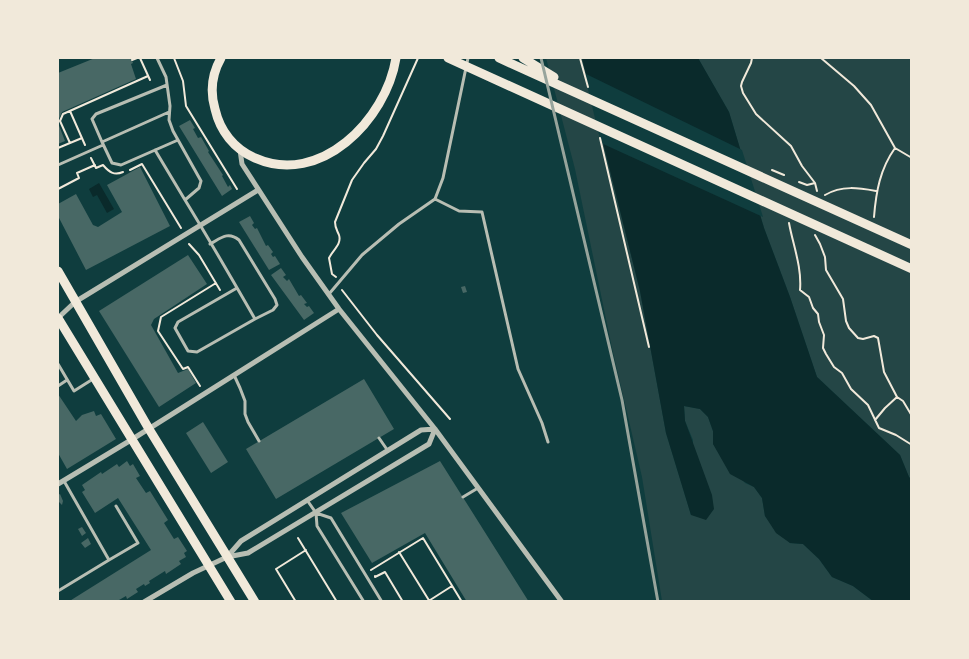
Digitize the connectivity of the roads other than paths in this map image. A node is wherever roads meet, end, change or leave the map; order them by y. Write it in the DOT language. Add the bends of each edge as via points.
graph roads {
  1 [pos="156,58"];
  2 [pos="221,58"];
  3 [pos="396,58"];
  4 [pos="448,58"];
  5 [pos="468,58"];
  6 [pos="499,58"];
  7 [pos="523,58"];
  8 [pos="167,85"];
  9 [pos="587,95"];
  10 [pos="169,112"];
  11 [pos="178,140"];
  12 [pos="103,143"];
  13 [pos="240,149"];
  14 [pos="155,150"];
  15 [pos="58,165"];
  16 [pos="258,190"];
  17 [pos="435,199"];
  18 [pos="185,200"];
  19 [pos="200,225"];
  20 [pos="210,244"];
  21 [pos="912,245"];
  22 [pos="912,269"];
  23 [pos="58,270"];
  24 [pos="237,288"];
  25 [pos="328,295"];
  26 [pos="75,302"];
  27 [pos="339,309"];
  28 [pos="58,318"];
  29 [pos="255,319"];
  30 [pos="58,364"];
  31 [pos="233,375"];
  32 [pos="94,379"];
  33 [pos="67,380"];
  34 [pos="58,386"];
  35 [pos="149,429"];
  36 [pos="435,429"];
  37 [pos="379,438"];
  38 [pos="131,440"];
  39 [pos="260,441"];
  40 [pos="548,442"];
  41 [pos="388,451"];
  42 [pos="64,480"];
  43 [pos="58,484"];
  44 [pos="478,488"];
  45 [pos="463,497"];
  46 [pos="307,500"];
  47 [pos="116,506"];
  48 [pos="316,513"];
  49 [pos="227,557"];
  50 [pos="109,560"];
  51 [pos="208,566"];
  52 [pos="58,591"];
  53 [pos="144,602"];
  54 [pos="231,602"];
  55 [pos="255,602"];
  56 [pos="364,602"];
  57 [pos="382,602"];
  58 [pos="562,602"];
  1 -- 8 [label="lane"];
  2 -- 13 [label="main road" via="213,81 214,104 220,124"];
  3 -- 13 [label="main road" via="387,89 370,117 354,135 326,155 306,163 285,166 263,161"];
  4 -- 22 [label="main road"];
  5 -- 17 [label="lane" via="443,178"];
  6 -- 9 [label="main road"];
  7 -- 9 [label="main road"];
  8 -- 10 [label="lane"];
  8 -- 12 [label="lane" via="96,114 92,119"];
  9 -- 21 [label="main road" via="726,162"];
  10 -- 11 [label="lane"];
  10 -- 12 [label="lane"];
  11 -- 14 [label="lane"];
  11 -- 18 [label="lane" via="201,181 199,188"];
  12 -- 14 [label="lane" via="115,165"];
  12 -- 15 [label="lane"];
  13 -- 16 [label="street" via="242,164"];
  14 -- 18 [label="lane"];
  16 -- 19 [label="street"];
  16 -- 25 [label="street"];
  17 -- 25 [label="lane" via="362,254"];
  17 -- 40 [label="lane" via="459,211 482,212 518,369"];
  18 -- 19 [label="lane"];
  19 -- 20 [label="lane"];
  19 -- 26 [label="street"];
  20 -- 24 [label="lane"];
  20 -- 29 [label="lane" via="225,235 239,240 275,299 277,305 273,310"];
  23 -- 26 [label="main road"];
  24 -- 29 [label="lane"];
  24 -- 29 [label="lane" via="178,322 175,328 188,351 197,352"];
  25 -- 27 [label="street"];
  26 -- 28 [label="street"];
  26 -- 35 [label="main road"];
  27 -- 31 [label="street"];
  27 -- 36 [label="street"];
  28 -- 32 [label="main road"];
  30 -- 33 [label="lane"];
  31 -- 35 [label="street"];
  31 -- 39 [label="lane" via="240,388 248,422"];
  32 -- 33 [label="lane" via="74,391"];
  32 -- 38 [label="main road"];
  33 -- 34 [label="lane"];
  35 -- 38 [label="street"];
  35 -- 49 [label="main road"];
  36 -- 41 [label="street" via="421,430"];
  36 -- 44 [label="street"];
  36 -- 48 [label="street" via="429,444"];
  37 -- 41 [label="lane"];
  38 -- 42 [label="street"];
  38 -- 51 [label="main road"];
  41 -- 46 [label="street"];
  42 -- 43 [label="street"];
  42 -- 50 [label="lane"];
  44 -- 45 [label="lane"];
  44 -- 58 [label="street"];
  46 -- 48 [label="lane"];
  46 -- 49 [label="street" via="241,541"];
  47 -- 50 [label="lane" via="138,543"];
  48 -- 49 [label="street" via="248,553"];
  48 -- 56 [label="lane" via="317,526"];
  48 -- 57 [label="lane" via="331,518"];
  49 -- 51 [label="street"];
  49 -- 55 [label="main road"];
  50 -- 52 [label="lane"];
  51 -- 53 [label="street"];
  51 -- 54 [label="main road"];
}
